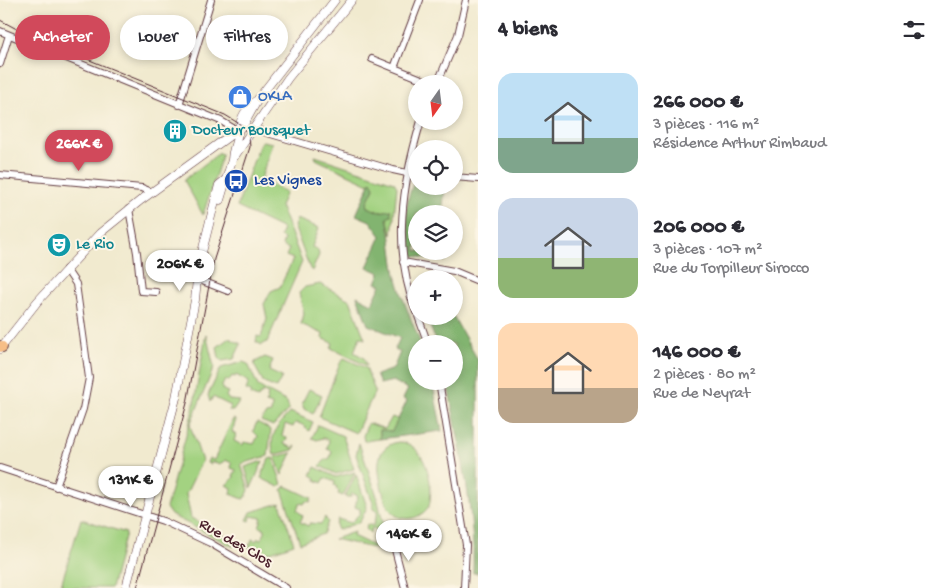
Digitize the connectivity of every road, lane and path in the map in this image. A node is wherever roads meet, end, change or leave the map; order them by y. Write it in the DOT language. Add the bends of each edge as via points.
graph roads {
  1 [pos="211,0"];
  2 [pos="335,0"];
  3 [pos="352,0"];
  4 [pos="420,0"];
  5 [pos="466,0"];
  6 [pos="0,31"];
  7 [pos="9,35"];
  8 [pos="372,60"];
  9 [pos="0,64"];
  10 [pos="394,68"];
  11 [pos="412,75"];
  12 [pos="440,75"];
  13 [pos="258,99"];
  14 [pos="179,105"];
  15 [pos="254,129"];
  16 [pos="419,130"];
  17 [pos="238,131"];
  18 [pos="217,146"];
  19 [pos="232,156"];
  20 [pos="407,174"];
  21 [pos="0,175"];
  22 [pos="463,178"];
  23 [pos="478,179"];
  24 [pos="152,192"];
  25 [pos="129,209"];
  26 [pos="403,262"];
  27 [pos="66,269"];
  28 [pos="196,282"];
  29 [pos="478,282"];
  30 [pos="408,286"];
  31 [pos="228,291"];
  32 [pos="156,292"];
  33 [pos="1,347"];
  34 [pos="440,390"];
  35 [pos="0,468"];
  36 [pos="56,487"];
  37 [pos="143,515"];
  38 [pos="393,542"];
  39 [pos="121,588"];
  40 [pos="126,588"];
  41 [pos="286,588"];
  42 [pos="405,588"];
  43 [pos="464,588"];
  1 -- 14 [label="street"];
  2 -- 13 [label="street"];
  3 -- 15 [label="street" via="288,78"];
  4 -- 10 [label="street"];
  5 -- 12 [label="street" via="458,35"];
  6 -- 7 [label="street"];
  7 -- 9 [label="street"];
  7 -- 14 [label="street"];
  8 -- 10 [label="street"];
  10 -- 11 [label="street"];
  13 -- 15 [label="street"];
  13 -- 17 [label="street" via="247,122"];
  14 -- 17 [label="street"];
  15 -- 17 [label="street"];
  15 -- 19 [label="street"];
  15 -- 20 [label="street"];
  16 -- 20 [label="street"];
  17 -- 18 [label="street"];
  17 -- 19 [label="street"];
  18 -- 19 [label="street" via="223,145"];
  18 -- 24 [label="street"];
  19 -- 28 [label="street" via="224,180 219,185"];
  20 -- 26 [label="street" via="401,230"];
  21 -- 24 [label="street" via="142,188"];
  22 -- 23 [label="street"];
  24 -- 25 [label="street"];
  25 -- 27 [label="street" via="100,233"];
  25 -- 32 [label="street" via="138,252 141,291"];
  26 -- 29 [label="street" via="454,271"];
  26 -- 30 [label="street"];
  27 -- 33 [label="street"];
  27 -- 36 [label="street" via="76,284 89,378 83,409"];
  28 -- 31 [label="street"];
  28 -- 37 [label="street" via="179,384"];
  34 -- 43 [label="street" via="466,545"];
  35 -- 36 [label="street, Rue des Clos"];
  36 -- 37 [label="street, Rue des Clos"];
  37 -- 39 [label="street"];
  37 -- 40 [label="street"];
  37 -- 41 [label="street, Rue des Clos" via="194,534"];
  38 -- 42 [label="street"];
}
